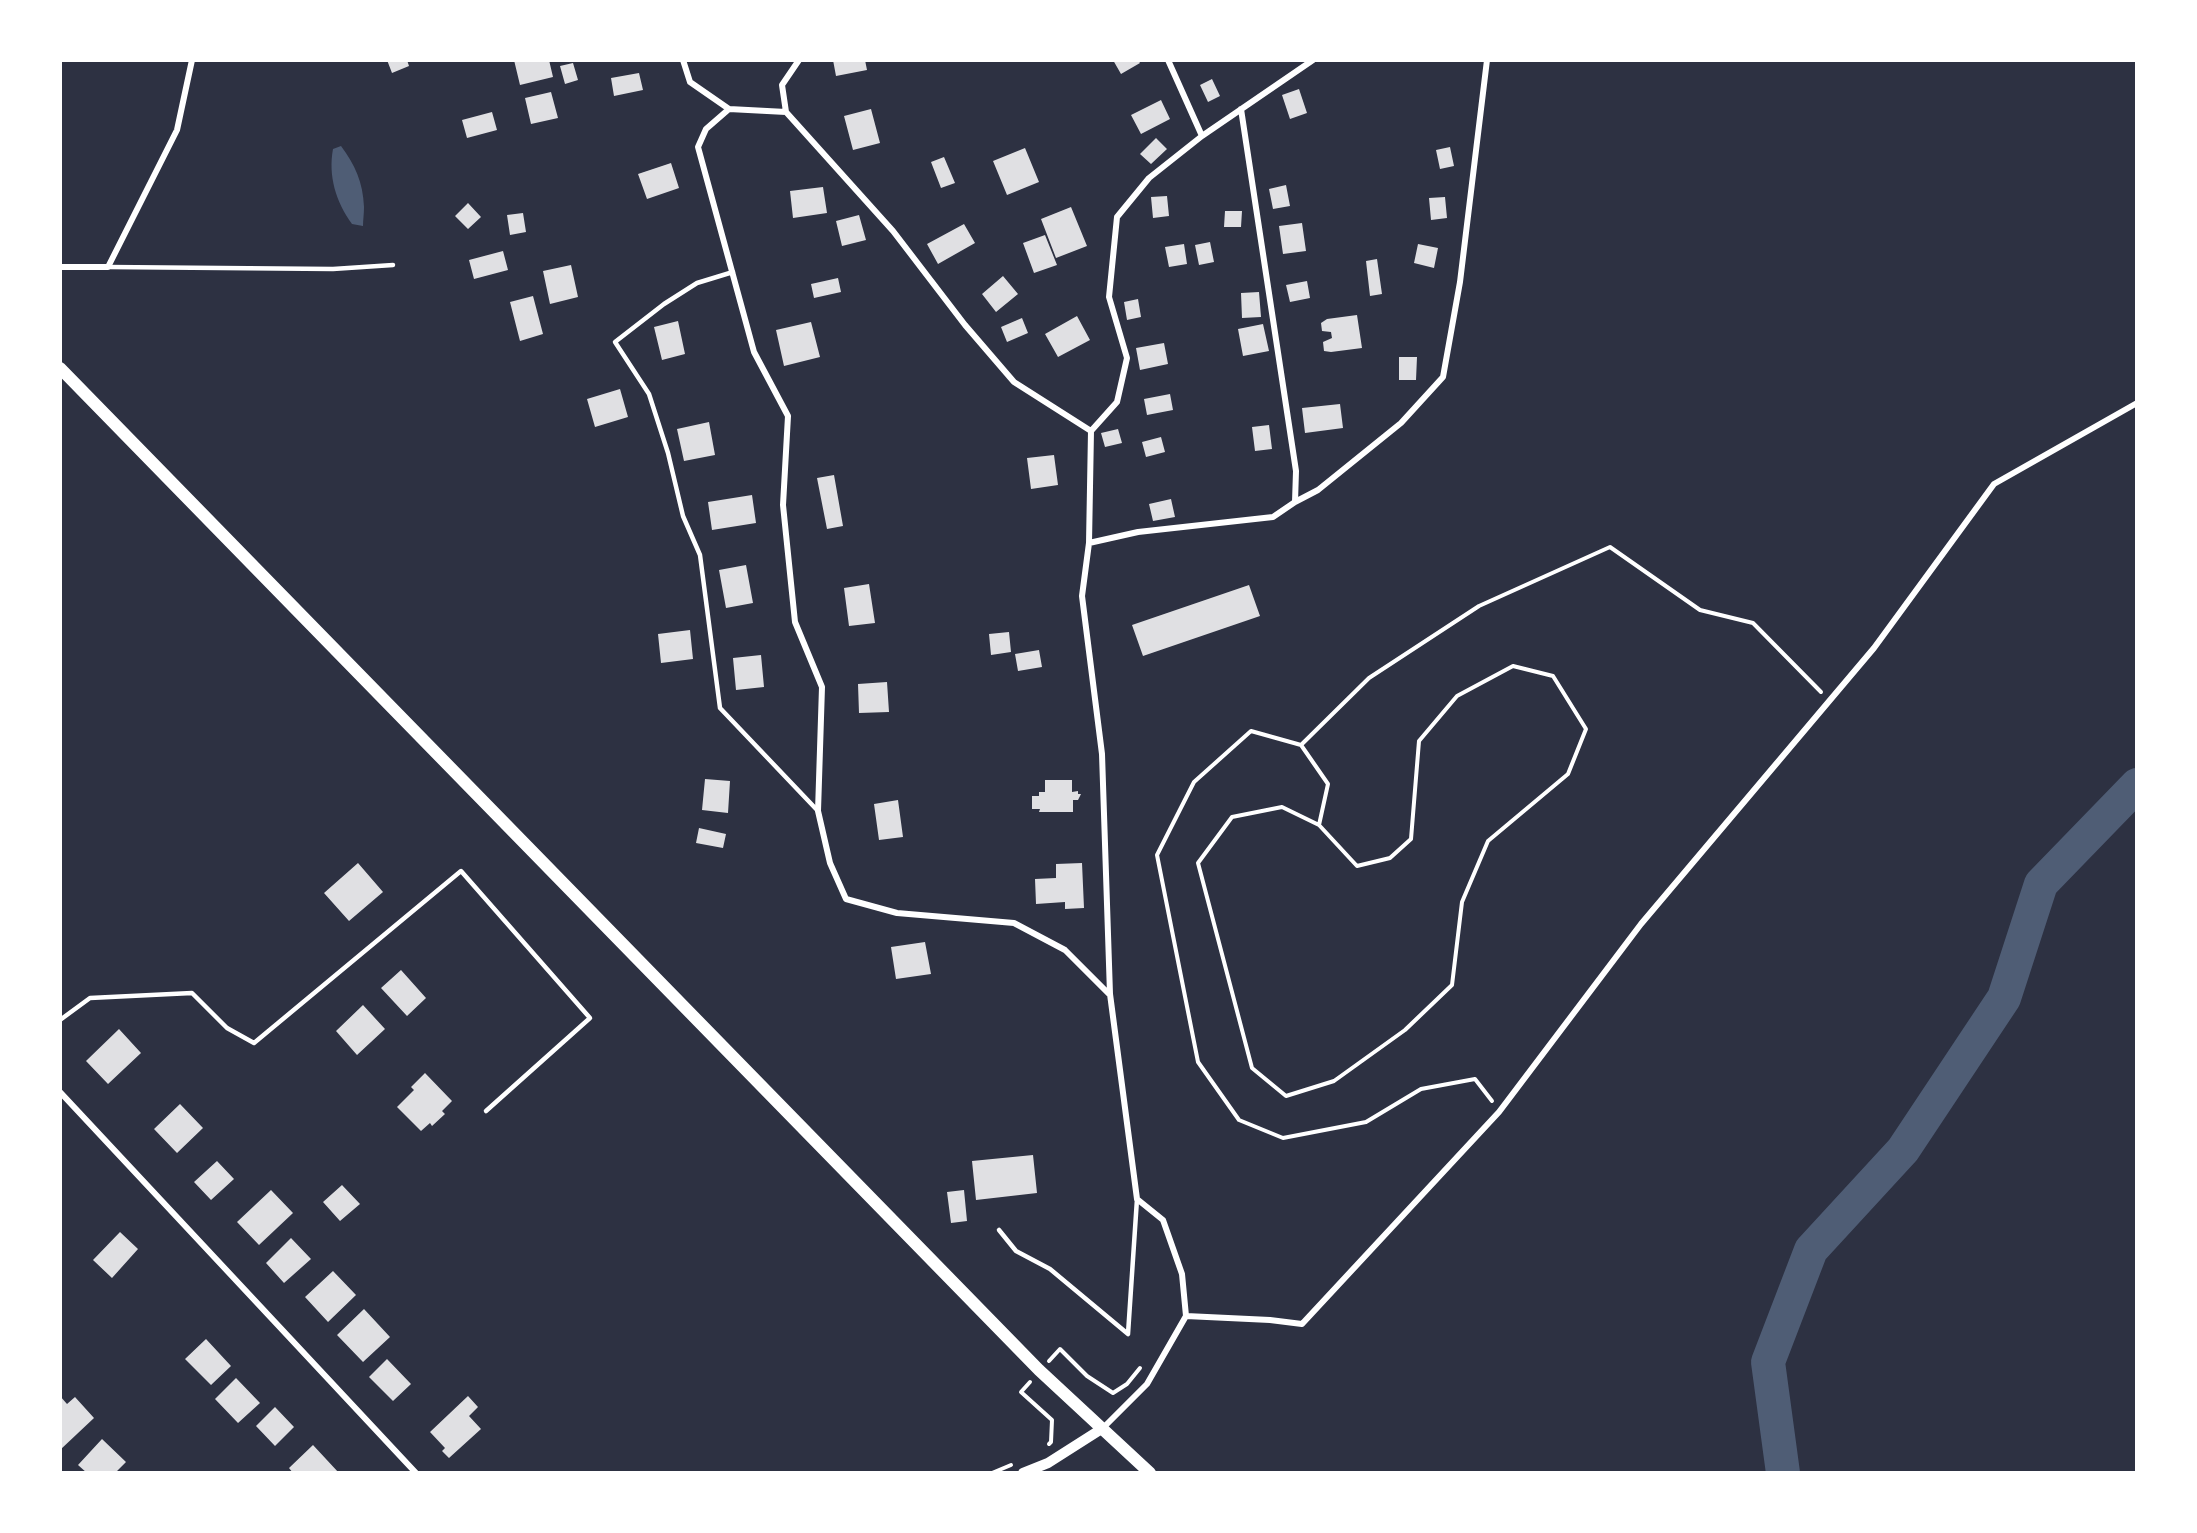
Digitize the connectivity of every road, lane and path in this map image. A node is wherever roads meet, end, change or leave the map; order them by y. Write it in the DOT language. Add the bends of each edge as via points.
graph roads {
  1 [pos="192,60"];
  2 [pos="683,60"];
  3 [pos="799,60"];
  4 [pos="1168,60"];
  5 [pos="1313,60"];
  6 [pos="1487,60"];
  7 [pos="729,109"];
  8 [pos="1241,109"];
  9 [pos="786,112"];
  10 [pos="1202,136"];
  11 [pos="393,265"];
  12 [pos="60,267"];
  13 [pos="108,267"];
  14 [pos="733,272"];
  15 [pos="60,368"];
  16 [pos="2137,403"];
  17 [pos="1091,431"];
  18 [pos="1294,502"];
  19 [pos="1089,543"];
  20 [pos="1830,701"];
  21 [pos="1301,745"];
  22 [pos="818,811"];
  23 [pos="1319,825"];
  24 [pos="1110,994"];
  25 [pos="60,1020"];
  26 [pos="60,1092"];
  27 [pos="486,1111"];
  28 [pos="1499,1112"];
  29 [pos="1137,1199"];
  30 [pos="999,1230"];
  31 [pos="1186,1316"];
  32 [pos="1103,1428"];
  33 [pos="416,1473"];
  34 [pos="1023,1473"];
  35 [pos="1150,1473"];
  1 -- 13 [label="street" via="177,130"];
  2 -- 7 [label="street" via="690,82"];
  3 -- 9 [label="street" via="782,85"];
  4 -- 10 [label="street"];
  5 -- 8 [label="street"];
  6 -- 18 [label="street" via="1460,282 1443,376 1401,423 1318,490"];
  7 -- 9 [label="street"];
  7 -- 14 [label="street" via="706,129 698,147"];
  8 -- 10 [label="street"];
  8 -- 18 [label="street" via="1296,471"];
  9 -- 17 [label="street" via="893,231 1014,382"];
  10 -- 17 [label="street" via="1149,178 1118,218 1109,297 1127,358 1117,402"];
  11 -- 13 [label="lane" via="333,269"];
  12 -- 13 [label="street"];
  14 -- 22 [label="street" via="754,352 788,416 783,505 795,622 822,687"];
  14 -- 22 [label="lane" via="697,283 615,342 649,394 683,516 700,555 720,708"];
  15 -- 32 [label="main road" via="1039,1371"];
  16 -- 20 [label="street" via="1994,484 1874,648"];
  17 -- 19 [label="street"];
  18 -- 19 [label="street" via="1273,517 1138,532"];
  19 -- 24 [label="street" via="1082,596 1102,754"];
  20 -- 21 [label="path" via="1753,623 1700,610 1610,547 1479,606 1369,678"];
  20 -- 28 [label="street" via="1641,924"];
  21 -- 23 [label="path" via="1328,784"];
  21 -- 28 [label="path" via="1251,731 1194,782 1156,855 1198,1062 1239,1120 1283,1138 1366,1122 1421,1089 1475,1079"];
  22 -- 24 [label="street" via="830,863 846,899 897,913 1014,923 1065,950"];
  23 -- 23 [label="path" via="1357,867 1390,858 1412,839 1419,741 1458,696 1513,666 1553,676 1586,729 1569,774 1488,842 1462,902 1452,985 1405,1029 1334,1081 1286,1096 1252,1068 1198,863 1232,818 1282,807"];
  24 -- 29 [label="street"];
  25 -- 27 [label="lane" via="90,998 192,993 227,1029 254,1043 461,871 590,1018"];
  26 -- 33 [label="street"];
  28 -- 31 [label="street" via="1302,1324"];
  29 -- 30 [label="lane" via="1128,1334 1050,1269 1016,1251"];
  29 -- 31 [label="street" via="1163,1220 1182,1274"];
  31 -- 32 [label="street" via="1147,1384"];
  32 -- 34 [label="street" via="1048,1463"];
  32 -- 35 [label="main road"];
}
